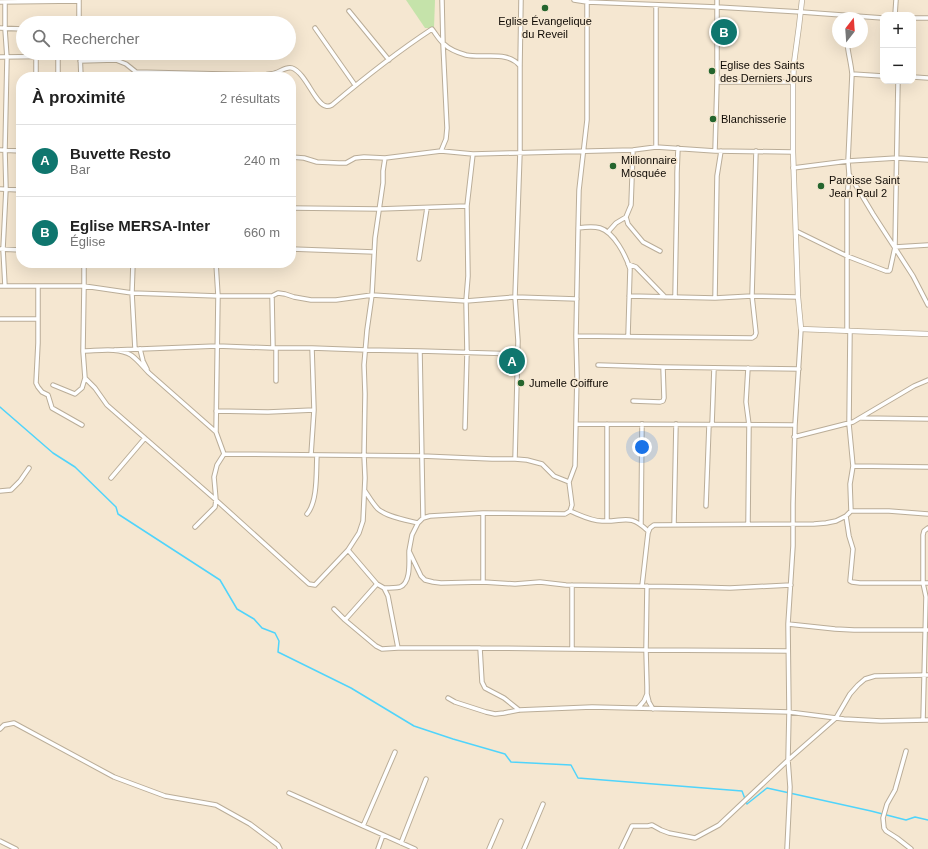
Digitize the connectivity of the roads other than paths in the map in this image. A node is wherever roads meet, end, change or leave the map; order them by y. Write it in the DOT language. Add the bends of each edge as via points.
graph roads {
  1 [pos="442,0"];
  2 [pos="521,0"];
  3 [pos="574,0"];
  4 [pos="717,0"];
  5 [pos="802,0"];
  6 [pos="896,0"];
  7 [pos="79,1"];
  8 [pos="587,1"];
  9 [pos="0,2"];
  10 [pos="5,2"];
  11 [pos="649,2"];
  12 [pos="656,5"];
  13 [pos="717,7"];
  14 [pos="349,11"];
  15 [pos="801,12"];
  16 [pos="895,12"];
  17 [pos="832,15"];
  18 [pos="79,16"];
  19 [pos="868,18"];
  20 [pos="880,18"];
  21 [pos="916,18"];
  22 [pos="928,18"];
  23 [pos="0,28"];
  24 [pos="315,28"];
  25 [pos="5,29"];
  26 [pos="16,29"];
  27 [pos="443,44"];
  28 [pos="847,48"];
  29 [pos="0,57"];
  30 [pos="7,58"];
  31 [pos="16,58"];
  32 [pos="36,60"];
  33 [pos="58,60"];
  34 [pos="80,60"];
  35 [pos="116,60"];
  36 [pos="389,60"];
  37 [pos="520,66"];
  38 [pos="36,72"];
  39 [pos="58,72"];
  40 [pos="81,72"];
  41 [pos="136,72"];
  42 [pos="278,72"];
  43 [pos="852,74"];
  44 [pos="880,76"];
  45 [pos="916,77"];
  46 [pos="928,78"];
  47 [pos="717,82"];
  48 [pos="793,82"];
  49 [pos="898,84"];
  50 [pos="355,85"];
  51 [pos="656,147"];
  52 [pos="678,148"];
  53 [pos="0,150"];
  54 [pos="5,150"];
  55 [pos="633,150"];
  56 [pos="16,151"];
  57 [pos="441,151"];
  58 [pos="584,151"];
  59 [pos="715,151"];
  60 [pos="721,151"];
  61 [pos="756,151"];
  62 [pos="520,152"];
  63 [pos="793,152"];
  64 [pos="473,154"];
  65 [pos="296,157"];
  66 [pos="385,158"];
  67 [pos="897,158"];
  68 [pos="928,160"];
  69 [pos="848,161"];
  70 [pos="793,168"];
  71 [pos="849,174"];
  72 [pos="0,189"];
  73 [pos="6,189"];
  74 [pos="16,190"];
  75 [pos="467,206"];
  76 [pos="296,208"];
  77 [pos="427,208"];
  78 [pos="379,209"];
  79 [pos="626,217"];
  80 [pos="578,228"];
  81 [pos="796,231"];
  82 [pos="608,232"];
  83 [pos="928,245"];
  84 [pos="895,247"];
  85 [pos="2,249"];
  86 [pos="296,249"];
  87 [pos="16,250"];
  88 [pos="660,251"];
  89 [pos="374,252"];
  90 [pos="847,256"];
  91 [pos="419,259"];
  92 [pos="628,264"];
  93 [pos="84,268"];
  94 [pos="133,268"];
  95 [pos="216,268"];
  96 [pos="0,286"];
  97 [pos="5,286"];
  98 [pos="38,286"];
  99 [pos="84,286"];
  100 [pos="132,293"];
  101 [pos="372,295"];
  102 [pos="218,296"];
  103 [pos="272,296"];
  104 [pos="629,296"];
  105 [pos="752,296"];
  106 [pos="515,297"];
  107 [pos="666,297"];
  108 [pos="675,297"];
  109 [pos="798,297"];
  110 [pos="715,298"];
  111 [pos="577,299"];
  112 [pos="466,301"];
  113 [pos="928,304"];
  114 [pos="0,319"];
  115 [pos="38,319"];
  116 [pos="801,329"];
  117 [pos="848,331"];
  118 [pos="928,334"];
  119 [pos="576,336"];
  120 [pos="628,336"];
  121 [pos="217,346"];
  122 [pos="275,348"];
  123 [pos="312,348"];
  124 [pos="135,349"];
  125 [pos="140,349"];
  126 [pos="115,350"];
  127 [pos="366,350"];
  128 [pos="83,351"];
  129 [pos="420,351"];
  130 [pos="467,353"];
  131 [pos="517,354"];
  132 [pos="598,365"];
  133 [pos="663,367"];
  134 [pos="714,368"];
  135 [pos="748,368"];
  136 [pos="798,369"];
  137 [pos="149,373"];
  138 [pos="85,378"];
  139 [pos="928,380"];
  140 [pos="276,381"];
  141 [pos="53,385"];
  142 [pos="633,401"];
  143 [pos="314,410"];
  144 [pos="216,411"];
  145 [pos="861,418"];
  146 [pos="928,419"];
  147 [pos="576,424"];
  148 [pos="607,424"];
  149 [pos="642,424"];
  150 [pos="676,424"];
  151 [pos="849,424"];
  152 [pos="82,425"];
  153 [pos="711,425"];
  154 [pos="749,425"];
  155 [pos="794,425"];
  156 [pos="465,428"];
  157 [pos="216,432"];
  158 [pos="794,437"];
  159 [pos="145,438"];
  160 [pos="224,454"];
  161 [pos="312,455"];
  162 [pos="316,455"];
  163 [pos="364,455"];
  164 [pos="422,456"];
  165 [pos="515,459"];
  166 [pos="853,466"];
  167 [pos="928,467"];
  168 [pos="29,468"];
  169 [pos="111,478"];
  170 [pos="569,482"];
  171 [pos="364,489"];
  172 [pos="0,491"];
  173 [pos="216,500"];
  174 [pos="706,506"];
  175 [pos="570,511"];
  176 [pos="851,511"];
  177 [pos="483,513"];
  178 [pos="308,514"];
  179 [pos="928,514"];
  180 [pos="846,516"];
  181 [pos="423,518"];
  182 [pos="608,521"];
  183 [pos="418,523"];
  184 [pos="641,524"];
  185 [pos="748,524"];
  186 [pos="792,524"];
  187 [pos="674,525"];
  188 [pos="195,527"];
  189 [pos="928,528"];
  190 [pos="648,531"];
  191 [pos="348,550"];
  192 [pos="410,551"];
  193 [pos="483,582"];
  194 [pos="923,583"];
  195 [pos="928,583"];
  196 [pos="377,584"];
  197 [pos="791,585"];
  198 [pos="572,586"];
  199 [pos="642,586"];
  200 [pos="647,586"];
  201 [pos="384,588"];
  202 [pos="334,609"];
  203 [pos="345,620"];
  204 [pos="788,624"];
  205 [pos="926,630"];
  206 [pos="398,648"];
  207 [pos="480,648"];
  208 [pos="572,649"];
  209 [pos="646,650"];
  210 [pos="788,651"];
  211 [pos="926,675"];
  212 [pos="647,694"];
  213 [pos="448,698"];
  214 [pos="638,708"];
  215 [pos="653,709"];
  216 [pos="518,710"];
  217 [pos="789,712"];
  218 [pos="836,718"];
  219 [pos="923,720"];
  220 [pos="928,720"];
  221 [pos="0,729"];
  222 [pos="906,751"];
  223 [pos="395,752"];
  224 [pos="788,760"];
  225 [pos="426,779"];
  226 [pos="289,793"];
  227 [pos="543,804"];
  228 [pos="501,821"];
  229 [pos="363,826"];
  230 [pos="383,835"];
  231 [pos="0,841"];
  232 [pos="401,843"];
  233 [pos="16,849"];
  234 [pos="280,849"];
  235 [pos="378,849"];
  236 [pos="415,849"];
  237 [pos="489,849"];
  238 [pos="524,849"];
  239 [pos="621,849"];
  240 [pos="787,849"];
  241 [pos="912,849"];
  1 -- 27 [label="street"];
  2 -- 37 [label="street"];
  3 -- 8 [label="street"];
  4 -- 13 [label="street"];
  5 -- 15 [label="street"];
  6 -- 16 [label="street"];
  7 -- 10 [label="street"];
  7 -- 18 [label="street"];
  8 -- 11 [label="street"];
  8 -- 58 [label="street" via="587,120"];
  9 -- 10 [label="street"];
  10 -- 25 [label="street"];
  11 -- 12 [label="street"];
  12 -- 13 [label="street"];
  12 -- 51 [label="street"];
  13 -- 15 [label="street"];
  13 -- 47 [label="street"];
  14 -- 36 [label="street"];
  15 -- 17 [label="street"];
  15 -- 48 [label="street"];
  19 -- 20 [label="street"];
  21 -- 22 [label="street"];
  23 -- 25 [label="street"];
  24 -- 50 [label="street"];
  25 -- 26 [label="street"];
  25 -- 30 [label="street"];
  27 -- 36 [label="street" via="432,29"];
  27 -- 37 [label="street" via="466,55 512,59"];
  27 -- 57 [label="street" via="447,128"];
  28 -- 43 [label="street"];
  29 -- 30 [label="street"];
  30 -- 31 [label="street"];
  30 -- 54 [label="street"];
  32 -- 38 [label="street"];
  33 -- 39 [label="street"];
  34 -- 40 [label="street"];
  35 -- 41 [label="street"];
  36 -- 50 [label="street"];
  37 -- 62 [label="street"];
  42 -- 50 [label="street" via="293,68 300,73 319,101 326,106 332,105"];
  43 -- 44 [label="street"];
  43 -- 69 [label="street"];
  45 -- 46 [label="street"];
  47 -- 48 [label="street"];
  47 -- 59 [label="street"];
  48 -- 63 [label="street"];
  49 -- 67 [label="street"];
  51 -- 52 [label="street"];
  51 -- 55 [label="street"];
  52 -- 59 [label="street"];
  52 -- 108 [label="street"];
  53 -- 54 [label="street"];
  54 -- 56 [label="street"];
  54 -- 73 [label="street"];
  55 -- 58 [label="street"];
  55 -- 79 [label="street" via="632,201"];
  57 -- 64 [label="street"];
  57 -- 66 [label="street"];
  58 -- 62 [label="street"];
  58 -- 80 [label="street"];
  59 -- 60 [label="street"];
  60 -- 61 [label="street"];
  60 -- 110 [label="street" via="717,176"];
  61 -- 63 [label="street"];
  61 -- 105 [label="street"];
  62 -- 64 [label="street"];
  62 -- 106 [label="street"];
  63 -- 70 [label="street"];
  64 -- 75 [label="street"];
  65 -- 66 [label="street" via="339,163 364,157"];
  66 -- 78 [label="street"];
  67 -- 68 [label="street"];
  67 -- 69 [label="street"];
  67 -- 84 [label="street"];
  69 -- 70 [label="street"];
  69 -- 71 [label="street"];
  70 -- 81 [label="street"];
  71 -- 84 [label="street"];
  71 -- 90 [label="street"];
  72 -- 73 [label="street"];
  73 -- 74 [label="street"];
  73 -- 85 [label="street"];
  75 -- 77 [label="street"];
  75 -- 112 [label="street"];
  76 -- 78 [label="street"];
  77 -- 78 [label="street"];
  77 -- 91 [label="street"];
  78 -- 89 [label="street"];
  79 -- 82 [label="street"];
  79 -- 88 [label="street" via="628,224 643,242"];
  80 -- 82 [label="street" via="594,226"];
  80 -- 111 [label="street"];
  81 -- 90 [label="street"];
  81 -- 109 [label="street"];
  82 -- 92 [label="street" via="621,249"];
  83 -- 84 [label="street"];
  84 -- 90 [label="street" via="889,271"];
  84 -- 113 [label="street"];
  85 -- 87 [label="street"];
  85 -- 97 [label="street"];
  86 -- 89 [label="street"];
  89 -- 101 [label="street"];
  90 -- 117 [label="street"];
  92 -- 104 [label="street"];
  92 -- 107 [label="street" via="636,267"];
  93 -- 99 [label="street"];
  94 -- 100 [label="street"];
  95 -- 102 [label="street"];
  96 -- 97 [label="street"];
  97 -- 98 [label="street"];
  98 -- 99 [label="street"];
  98 -- 115 [label="street"];
  99 -- 100 [label="street"];
  99 -- 128 [label="street"];
  100 -- 102 [label="street"];
  100 -- 124 [label="street"];
  101 -- 103 [label="street" via="336,300 311,300 278,293"];
  101 -- 112 [label="street"];
  101 -- 127 [label="street"];
  102 -- 103 [label="street"];
  102 -- 121 [label="street"];
  103 -- 122 [label="street"];
  104 -- 107 [label="street"];
  104 -- 120 [label="street"];
  105 -- 109 [label="street"];
  105 -- 110 [label="street"];
  105 -- 120 [label="street" via="756,333 752,338"];
  106 -- 111 [label="street"];
  106 -- 112 [label="street"];
  106 -- 131 [label="street"];
  107 -- 108 [label="street"];
  108 -- 110 [label="street"];
  109 -- 116 [label="street"];
  111 -- 119 [label="street"];
  112 -- 130 [label="street"];
  114 -- 115 [label="street"];
  115 -- 152 [label="street" via="36,382 42,392 48,395 52,408"];
  116 -- 117 [label="street"];
  116 -- 136 [label="street"];
  117 -- 118 [label="street"];
  117 -- 151 [label="street"];
  119 -- 120 [label="street"];
  119 -- 147 [label="street"];
  121 -- 122 [label="street"];
  121 -- 125 [label="street"];
  121 -- 144 [label="street"];
  122 -- 123 [label="street"];
  122 -- 140 [label="street"];
  123 -- 127 [label="street"];
  123 -- 143 [label="street"];
  124 -- 125 [label="street"];
  124 -- 126 [label="street"];
  125 -- 137 [label="street"];
  126 -- 128 [label="street"];
  126 -- 137 [label="street" via="129,354"];
  127 -- 129 [label="street"];
  127 -- 163 [label="street"];
  128 -- 138 [label="street"];
  129 -- 130 [label="street"];
  129 -- 164 [label="street"];
  130 -- 131 [label="street"];
  130 -- 156 [label="street"];
  131 -- 165 [label="street"];
  132 -- 133 [label="street"];
  133 -- 134 [label="street"];
  133 -- 142 [label="street" via="663,401"];
  134 -- 135 [label="street"];
  134 -- 153 [label="street"];
  135 -- 136 [label="street"];
  135 -- 154 [label="street" via="746,402"];
  136 -- 155 [label="street"];
  137 -- 157 [label="street"];
  138 -- 141 [label="street" via="82,388 75,394"];
  138 -- 159 [label="street" via="107,405"];
  139 -- 145 [label="street"];
  143 -- 144 [label="street"];
  143 -- 161 [label="street"];
  144 -- 157 [label="street"];
  145 -- 146 [label="street"];
  145 -- 151 [label="street"];
  147 -- 148 [label="street"];
  147 -- 170 [label="street" via="575,466"];
  148 -- 149 [label="street"];
  148 -- 182 [label="street"];
  149 -- 150 [label="street"];
  149 -- 184 [label="street"];
  150 -- 153 [label="street"];
  150 -- 187 [label="street"];
  151 -- 158 [label="street"];
  151 -- 166 [label="street"];
  153 -- 154 [label="street"];
  153 -- 174 [label="street" via="707,456"];
  154 -- 155 [label="street"];
  154 -- 185 [label="street"];
  155 -- 158 [label="street"];
  157 -- 160 [label="street"];
  158 -- 186 [label="street"];
  159 -- 169 [label="street"];
  159 -- 173 [label="street"];
  160 -- 161 [label="street"];
  160 -- 173 [label="street" via="214,477"];
  161 -- 162 [label="street"];
  162 -- 163 [label="street"];
  162 -- 178 [label="street" via="316,483 313,504"];
  163 -- 164 [label="street"];
  163 -- 171 [label="street"];
  164 -- 165 [label="street"];
  164 -- 181 [label="street"];
  165 -- 170 [label="street" via="542,464 554,476"];
  166 -- 167 [label="street"];
  166 -- 176 [label="street" via="850,484"];
  168 -- 172 [label="street" via="11,490"];
  170 -- 175 [label="street" via="572,505"];
  171 -- 183 [label="street" via="379,510 387,515"];
  171 -- 191 [label="street" via="363,522 359,534"];
  173 -- 188 [label="street" via="215,507"];
  173 -- 191 [label="street" via="312,586"];
  175 -- 177 [label="street" via="565,514"];
  175 -- 182 [label="street" via="594,520"];
  176 -- 179 [label="street"];
  176 -- 180 [label="street"];
  177 -- 181 [label="street"];
  177 -- 193 [label="street"];
  180 -- 186 [label="street" via="826,523"];
  180 -- 194 [label="street" via="853,549 850,581"];
  181 -- 183 [label="street"];
  182 -- 184 [label="street" via="627,519"];
  183 -- 192 [label="street" via="412,535"];
  184 -- 190 [label="street"];
  185 -- 186 [label="street"];
  185 -- 187 [label="street"];
  186 -- 197 [label="street"];
  187 -- 190 [label="street" via="654,525"];
  189 -- 194 [label="street" via="923,535"];
  190 -- 199 [label="street"];
  191 -- 196 [label="street"];
  192 -- 193 [label="street" via="425,580 442,583"];
  192 -- 201 [label="street" via="406,583 401,587"];
  193 -- 198 [label="street" via="540,582"];
  194 -- 195 [label="street"];
  194 -- 205 [label="street" via="926,597"];
  196 -- 201 [label="street"];
  196 -- 203 [label="street"];
  197 -- 200 [label="street" via="730,588"];
  197 -- 204 [label="street"];
  198 -- 199 [label="street"];
  198 -- 208 [label="street"];
  199 -- 200 [label="street"];
  200 -- 209 [label="street"];
  201 -- 206 [label="street" via="388,596"];
  202 -- 203 [label="street"];
  203 -- 206 [label="street" via="376,646 382,649"];
  204 -- 205 [label="street" via="854,630"];
  204 -- 210 [label="street"];
  205 -- 211 [label="street"];
  206 -- 207 [label="street"];
  207 -- 208 [label="street"];
  207 -- 216 [label="street" via="483,685"];
  208 -- 209 [label="street"];
  209 -- 210 [label="street"];
  209 -- 212 [label="street"];
  210 -- 217 [label="street"];
  211 -- 218 [label="street" via="875,676 865,679 850,694"];
  211 -- 219 [label="street"];
  212 -- 214 [label="street"];
  212 -- 215 [label="street"];
  213 -- 216 [label="street" via="495,714"];
  214 -- 215 [label="street"];
  214 -- 216 [label="street"];
  215 -- 217 [label="street"];
  217 -- 218 [label="street"];
  217 -- 224 [label="street"];
  218 -- 219 [label="street"];
  218 -- 224 [label="street"];
  219 -- 220 [label="street"];
  221 -- 234 [label="street" via="4,725 14,723 114,777 165,796 216,805 250,824"];
  222 -- 241 [label="street" via="895,790 886,804 884,828"];
  223 -- 229 [label="street"];
  224 -- 239 [label="street" via="719,825 695,838 669,833 652,824 632,826"];
  224 -- 240 [label="street" via="790,787"];
  225 -- 232 [label="street"];
  226 -- 229 [label="street"];
  227 -- 238 [label="street"];
  228 -- 237 [label="street"];
  229 -- 230 [label="street"];
  230 -- 232 [label="street"];
  230 -- 235 [label="street"];
  231 -- 233 [label="street"];
  232 -- 236 [label="street"];
}
